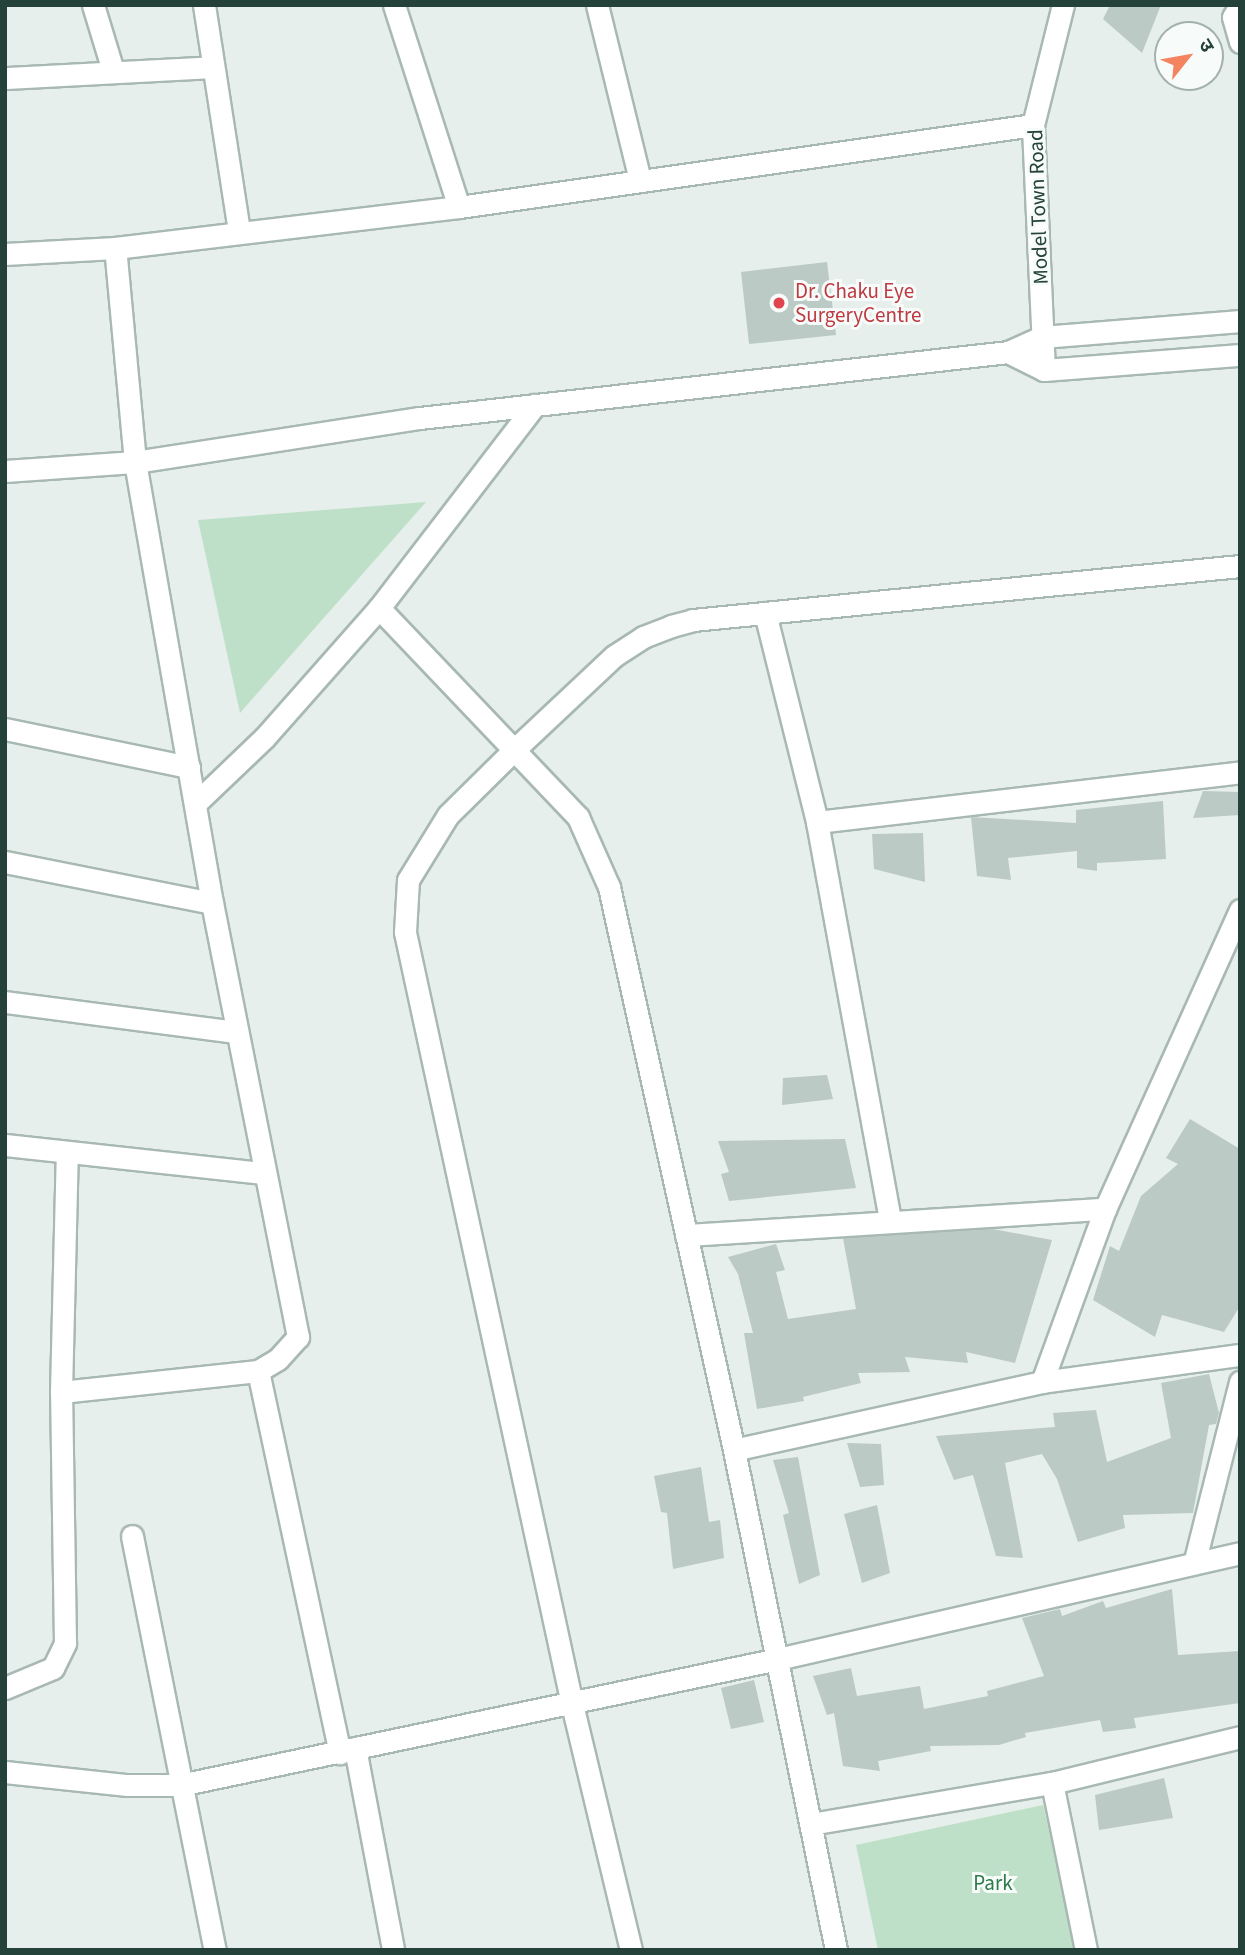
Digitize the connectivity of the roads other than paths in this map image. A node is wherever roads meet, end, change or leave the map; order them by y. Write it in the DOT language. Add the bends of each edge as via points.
graph roads {
  1 [pos="93,5"];
  2 [pos="204,5"];
  3 [pos="394,5"];
  4 [pos="597,5"];
  5 [pos="1063,5"];
  6 [pos="1240,6"];
  7 [pos="1240,42"];
  8 [pos="212,67"];
  9 [pos="113,71"];
  10 [pos="5,78"];
  11 [pos="1033,125"];
  12 [pos="640,180"];
  13 [pos="459,207"];
  14 [pos="239,232"];
  15 [pos="7,248"];
  16 [pos="115,248"];
  17 [pos="1240,321"];
  18 [pos="1042,337"];
  19 [pos="1008,352"];
  20 [pos="1240,355"];
  21 [pos="1044,370"];
  22 [pos="535,405"];
  23 [pos="135,462"];
  24 [pos="5,471"];
  25 [pos="1240,566"];
  26 [pos="379,608"];
  27 [pos="765,613"];
  28 [pos="5,729"];
  29 [pos="515,749"];
  30 [pos="189,767"];
  31 [pos="1240,772"];
  32 [pos="196,803"];
  33 [pos="817,822"];
  34 [pos="5,862"];
  35 [pos="212,903"];
  36 [pos="1240,910"];
  37 [pos="5,1002"];
  38 [pos="237,1032"];
  39 [pos="5,1145"];
  40 [pos="67,1152"];
  41 [pos="264,1173"];
  42 [pos="1105,1209"];
  43 [pos="890,1220"];
  44 [pos="686,1235"];
  45 [pos="1240,1355"];
  46 [pos="258,1371"];
  47 [pos="1042,1382"];
  48 [pos="1240,1382"];
  49 [pos="61,1392"];
  50 [pos="734,1450"];
  51 [pos="132,1536"];
  52 [pos="1240,1553"];
  53 [pos="1195,1560"];
  54 [pos="778,1659"];
  55 [pos="5,1688"];
  56 [pos="572,1704"];
  57 [pos="1240,1737"];
  58 [pos="348,1750"];
  59 [pos="5,1772"];
  60 [pos="1052,1783"];
  61 [pos="180,1785"];
  62 [pos="811,1824"];
  63 [pos="215,1950"];
  64 [pos="393,1950"];
  65 [pos="631,1950"];
  66 [pos="836,1950"];
  67 [pos="1086,1950"];
  1 -- 9 [label="street"];
  2 -- 8 [label="street"];
  3 -- 13 [label="street"];
  4 -- 12 [label="street"];
  5 -- 11 [label="street, Model Town Road"];
  6 -- 7 [label="street" via="1233,17"];
  8 -- 9 [label="street"];
  8 -- 14 [label="street"];
  9 -- 10 [label="street"];
  11 -- 12 [label="street"];
  11 -- 18 [label="street, Model Town Road"];
  12 -- 13 [label="street"];
  13 -- 14 [label="street"];
  14 -- 16 [label="street"];
  15 -- 16 [label="street"];
  16 -- 23 [label="street"];
  17 -- 18 [label="street"];
  18 -- 19 [label="street"];
  18 -- 21 [label="street, Model Town Road"];
  19 -- 21 [label="street"];
  19 -- 22 [label="street"];
  20 -- 21 [label="street"];
  22 -- 23 [label="street"];
  22 -- 26 [label="street"];
  23 -- 24 [label="street"];
  23 -- 30 [label="street"];
  25 -- 27 [label="street"];
  26 -- 29 [label="street"];
  26 -- 32 [label="street" via="265,737"];
  27 -- 29 [label="street" via="693,620 643,637 614,656"];
  27 -- 33 [label="street"];
  28 -- 30 [label="street"];
  29 -- 44 [label="street" via="578,817 609,887"];
  29 -- 56 [label="street" via="449,815 426,845 408,880 405,932"];
  30 -- 32 [label="street"];
  31 -- 33 [label="street"];
  32 -- 35 [label="street"];
  33 -- 43 [label="street"];
  34 -- 35 [label="street"];
  35 -- 38 [label="street"];
  36 -- 42 [label="street"];
  37 -- 38 [label="street"];
  38 -- 41 [label="street"];
  39 -- 40 [label="street"];
  40 -- 41 [label="street"];
  40 -- 49 [label="street"];
  41 -- 46 [label="street" via="298,1337 278,1359"];
  42 -- 43 [label="street"];
  42 -- 47 [label="street"];
  43 -- 44 [label="street"];
  44 -- 50 [label="street"];
  45 -- 47 [label="street"];
  46 -- 49 [label="street"];
  46 -- 58 [label="street"];
  47 -- 50 [label="street"];
  48 -- 53 [label="street"];
  49 -- 55 [label="street" via="65,1643 53,1668"];
  50 -- 54 [label="street"];
  51 -- 61 [label="street"];
  52 -- 53 [label="street"];
  53 -- 54 [label="street"];
  54 -- 56 [label="street"];
  54 -- 62 [label="street"];
  56 -- 58 [label="street"];
  56 -- 65 [label="street"];
  57 -- 60 [label="street"];
  58 -- 61 [label="street"];
  58 -- 64 [label="street"];
  59 -- 61 [label="street" via="127,1785"];
  60 -- 62 [label="street"];
  60 -- 67 [label="street"];
  61 -- 63 [label="street"];
  62 -- 66 [label="street"];
}
